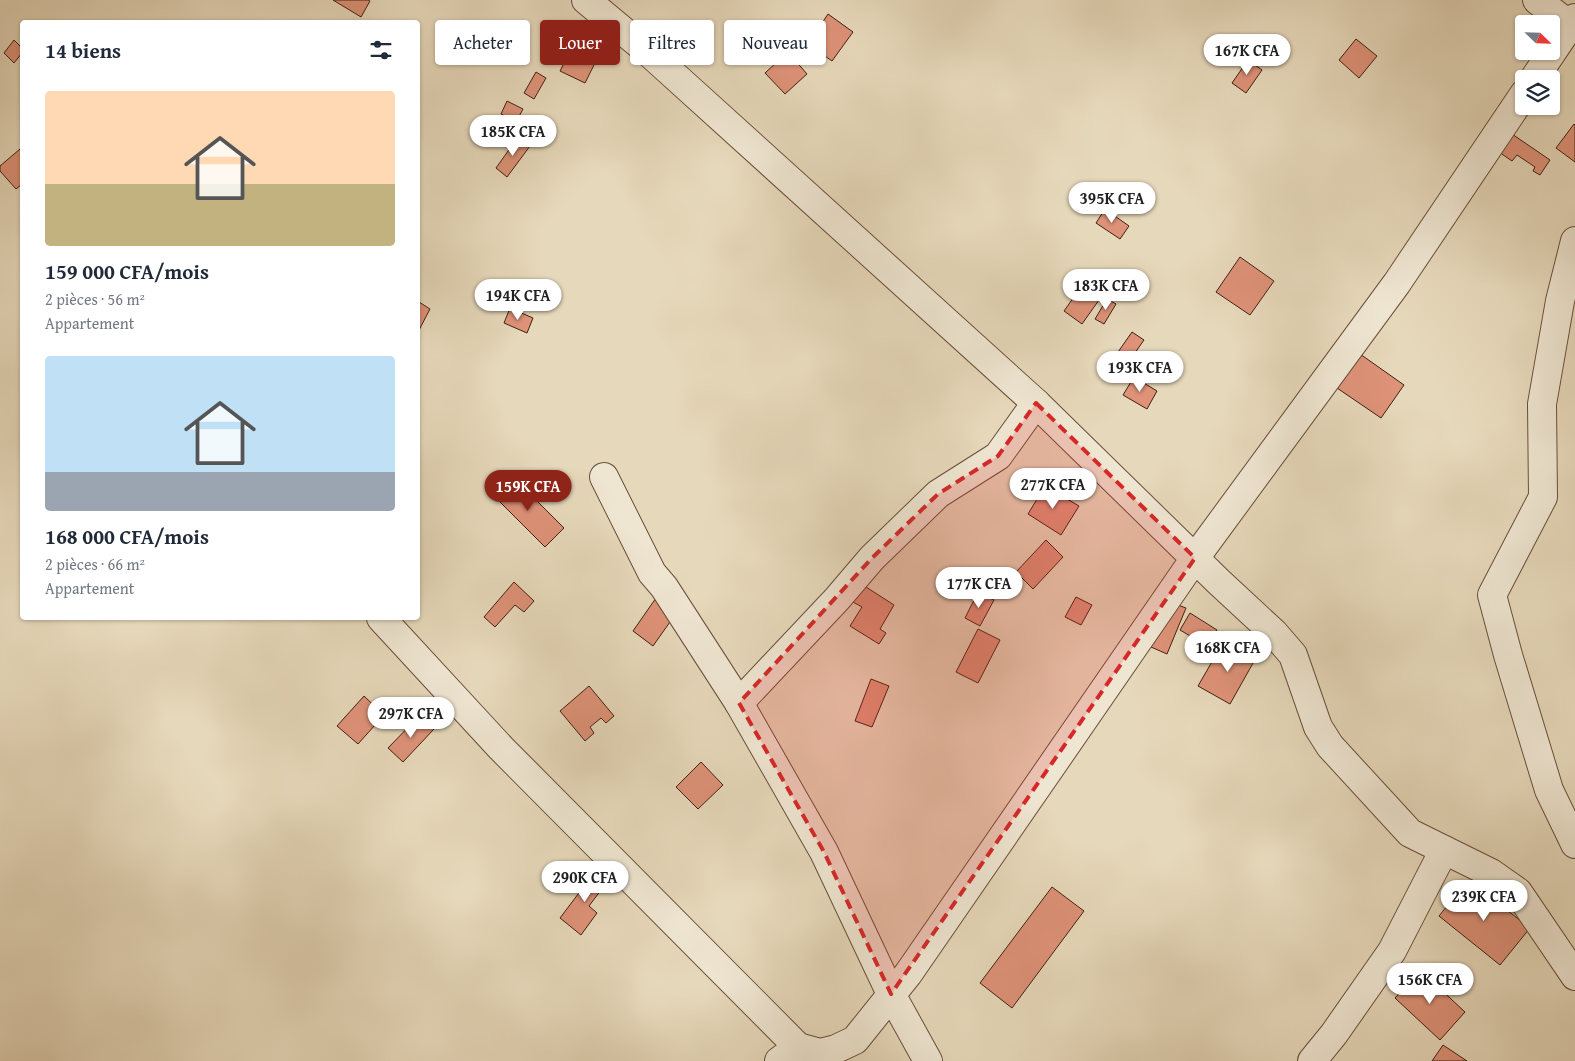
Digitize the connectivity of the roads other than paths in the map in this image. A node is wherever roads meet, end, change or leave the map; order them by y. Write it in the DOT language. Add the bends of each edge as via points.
graph roads {
  1 [pos="586,0"];
  2 [pos="1537,0"];
  3 [pos="1573,24"];
  4 [pos="1540,70"];
  5 [pos="1515,107"];
  6 [pos="1575,242"];
  7 [pos="1036,403"];
  8 [pos="604,477"];
  9 [pos="1195,558"];
  10 [pos="383,620"];
  11 [pos="738,703"];
  12 [pos="1575,844"];
  13 [pos="1444,850"];
  14 [pos="1575,976"];
  15 [pos="891,994"];
  16 [pos="797,1056"];
  17 [pos="928,1061"];
  18 [pos="1312,1061"];
  1 -- 7 [label="street" via="645,49"];
  2 -- 3 [label="street"];
  3 -- 4 [label="street"];
  5 -- 9 [label="street" via="1397,283"];
  6 -- 12 [label="street" via="1560,301 1542,404 1543,497 1492,595 1549,790"];
  7 -- 9 [label="street"];
  7 -- 11 [label="street" via="998,456 938,494 872,558"];
  8 -- 11 [label="street" via="652,574 664,587"];
  9 -- 13 [label="street" via="1274,632 1293,655 1318,727 1330,746 1410,833"];
  9 -- 15 [label="street" via="908,974"];
  10 -- 16 [label="street" via="500,748"];
  11 -- 15 [label="street" via="824,852"];
  13 -- 14 [label="street" via="1492,873 1518,892"];
  13 -- 18 [label="street" via="1392,951"];
  15 -- 16 [label="street" via="855,1040 836,1049"];
  15 -- 17 [label="street"];
}
